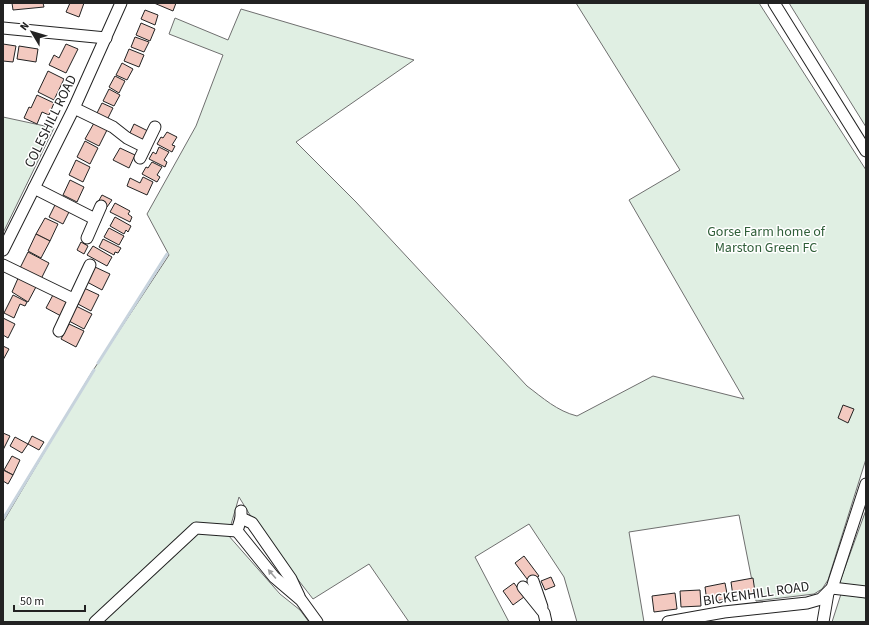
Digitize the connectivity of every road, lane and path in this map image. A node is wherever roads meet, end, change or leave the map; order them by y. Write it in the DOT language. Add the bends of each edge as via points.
graph roads {
  1 [pos="121,3"];
  2 [pos="774,3"];
  3 [pos="3,28"];
  4 [pos="106,38"];
  5 [pos="74,108"];
  6 [pos="156,127"];
  7 [pos="145,147"];
  8 [pos="866,151"];
  9 [pos="140,158"];
  10 [pos="34,188"];
  11 [pos="101,206"];
  12 [pos="95,218"];
  13 [pos="87,238"];
  14 [pos="3,250"];
  15 [pos="3,265"];
  16 [pos="90,265"];
  17 [pos="73,299"];
  18 [pos="59,331"];
  19 [pos="866,484"];
  20 [pos="237,531"];
  21 [pos="533,581"];
  22 [pos="523,587"];
  23 [pos="830,590"];
  24 [pos="866,592"];
  25 [pos="300,600"];
  26 [pos="545,617"];
  27 [pos="95,622"];
  28 [pos="317,622"];
  29 [pos="668,622"];
  30 [pos="823,622"];
  1 -- 4 [label="street, COLESHILL ROAD"];
  2 -- 8 [label="street"];
  3 -- 4 [label="street"];
  4 -- 5 [label="street, COLESHILL ROAD"];
  5 -- 7 [label="street" via="113,127"];
  5 -- 10 [label="street, COLESHILL ROAD"];
  6 -- 7 [label="street"];
  7 -- 9 [label="street"];
  10 -- 12 [label="street"];
  10 -- 14 [label="street, COLESHILL ROAD"];
  11 -- 12 [label="street"];
  12 -- 13 [label="street"];
  15 -- 17 [label="street"];
  16 -- 17 [label="street"];
  17 -- 18 [label="street"];
  19 -- 23 [label="street"];
  25 -- 20 [label="street, one-way" via="274,577"];
  20 -- 25 [label="street" via="241,514 252,523 291,579"];
  20 -- 27 [label="street" via="196,528"];
  21 -- 26 [label="street"];
  22 -- 26 [label="street"];
  23 -- 24 [label="street"];
  23 -- 29 [label="street, BICKENHILL ROAD" via="821,598 807,603 724,612"];
  23 -- 30 [label="street"];
  25 -- 28 [label="street"];
}
